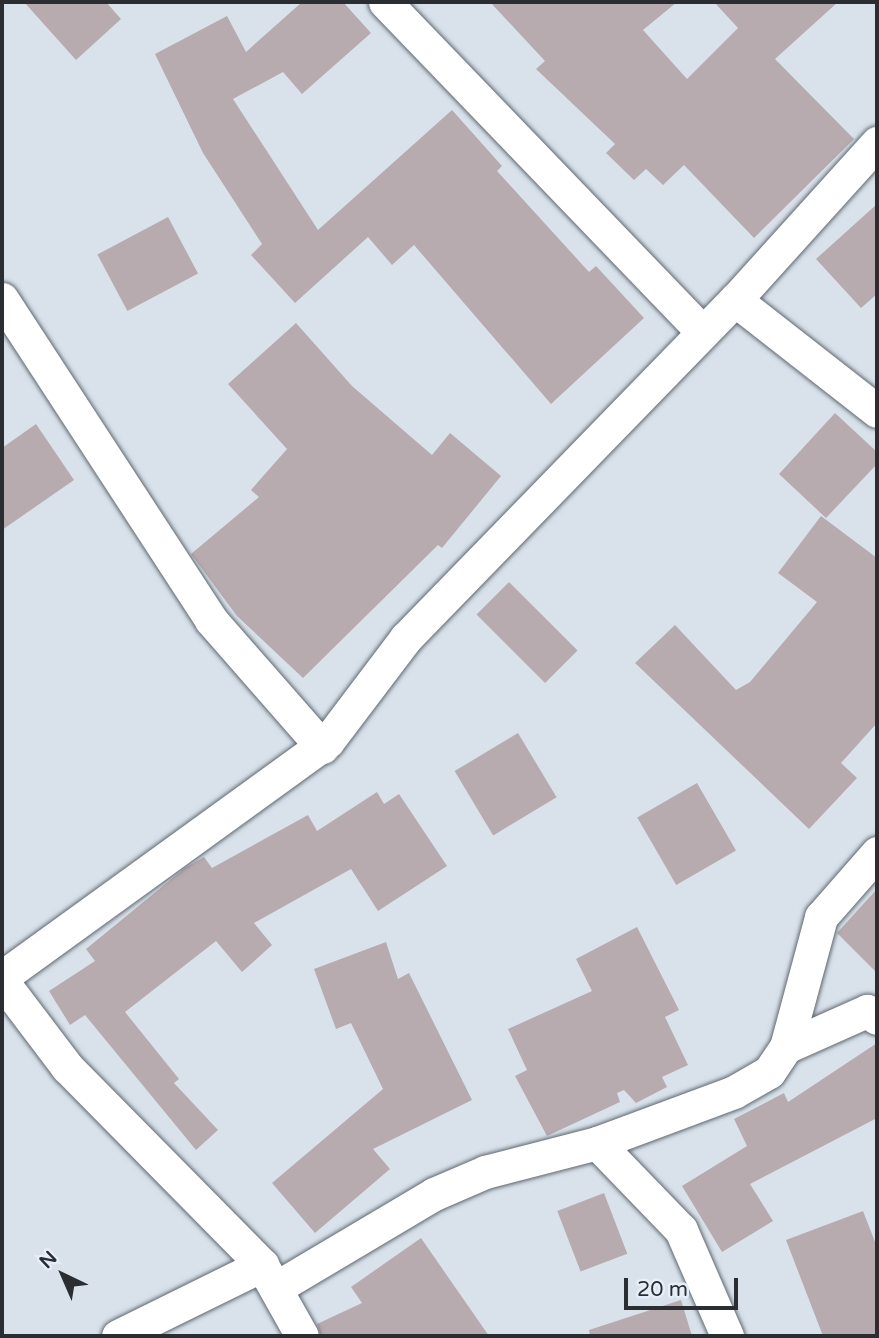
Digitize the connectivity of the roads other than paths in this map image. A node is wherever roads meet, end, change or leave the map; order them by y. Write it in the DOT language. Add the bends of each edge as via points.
graph roads {
  1 [pos="385,2"];
  2 [pos="877,143"];
  3 [pos="2,299"];
  4 [pos="735,300"];
  5 [pos="702,331"];
  6 [pos="877,411"];
  7 [pos="322,747"];
  8 [pos="877,853"];
  9 [pos="2,979"];
  10 [pos="877,1018"];
  11 [pos="786,1047"];
  12 [pos="597,1143"];
  13 [pos="270,1276"];
  14 [pos="118,1336"];
  15 [pos="302,1336"];
  16 [pos="727,1336"];
  1 -- 5 [label="street"];
  2 -- 4 [label="street"];
  3 -- 7 [label="street" via="211,620"];
  4 -- 5 [label="street"];
  4 -- 6 [label="street"];
  5 -- 7 [label="street" via="406,638"];
  7 -- 9 [label="street"];
  8 -- 11 [label="street" via="821,917"];
  9 -- 13 [label="street" via="67,1068"];
  10 -- 11 [label="street" via="867,1011"];
  11 -- 12 [label="street" via="769,1072 734,1092"];
  12 -- 13 [label="street" via="485,1172"];
  12 -- 16 [label="street" via="681,1230"];
  13 -- 14 [label="street"];
  13 -- 15 [label="street"];
}
